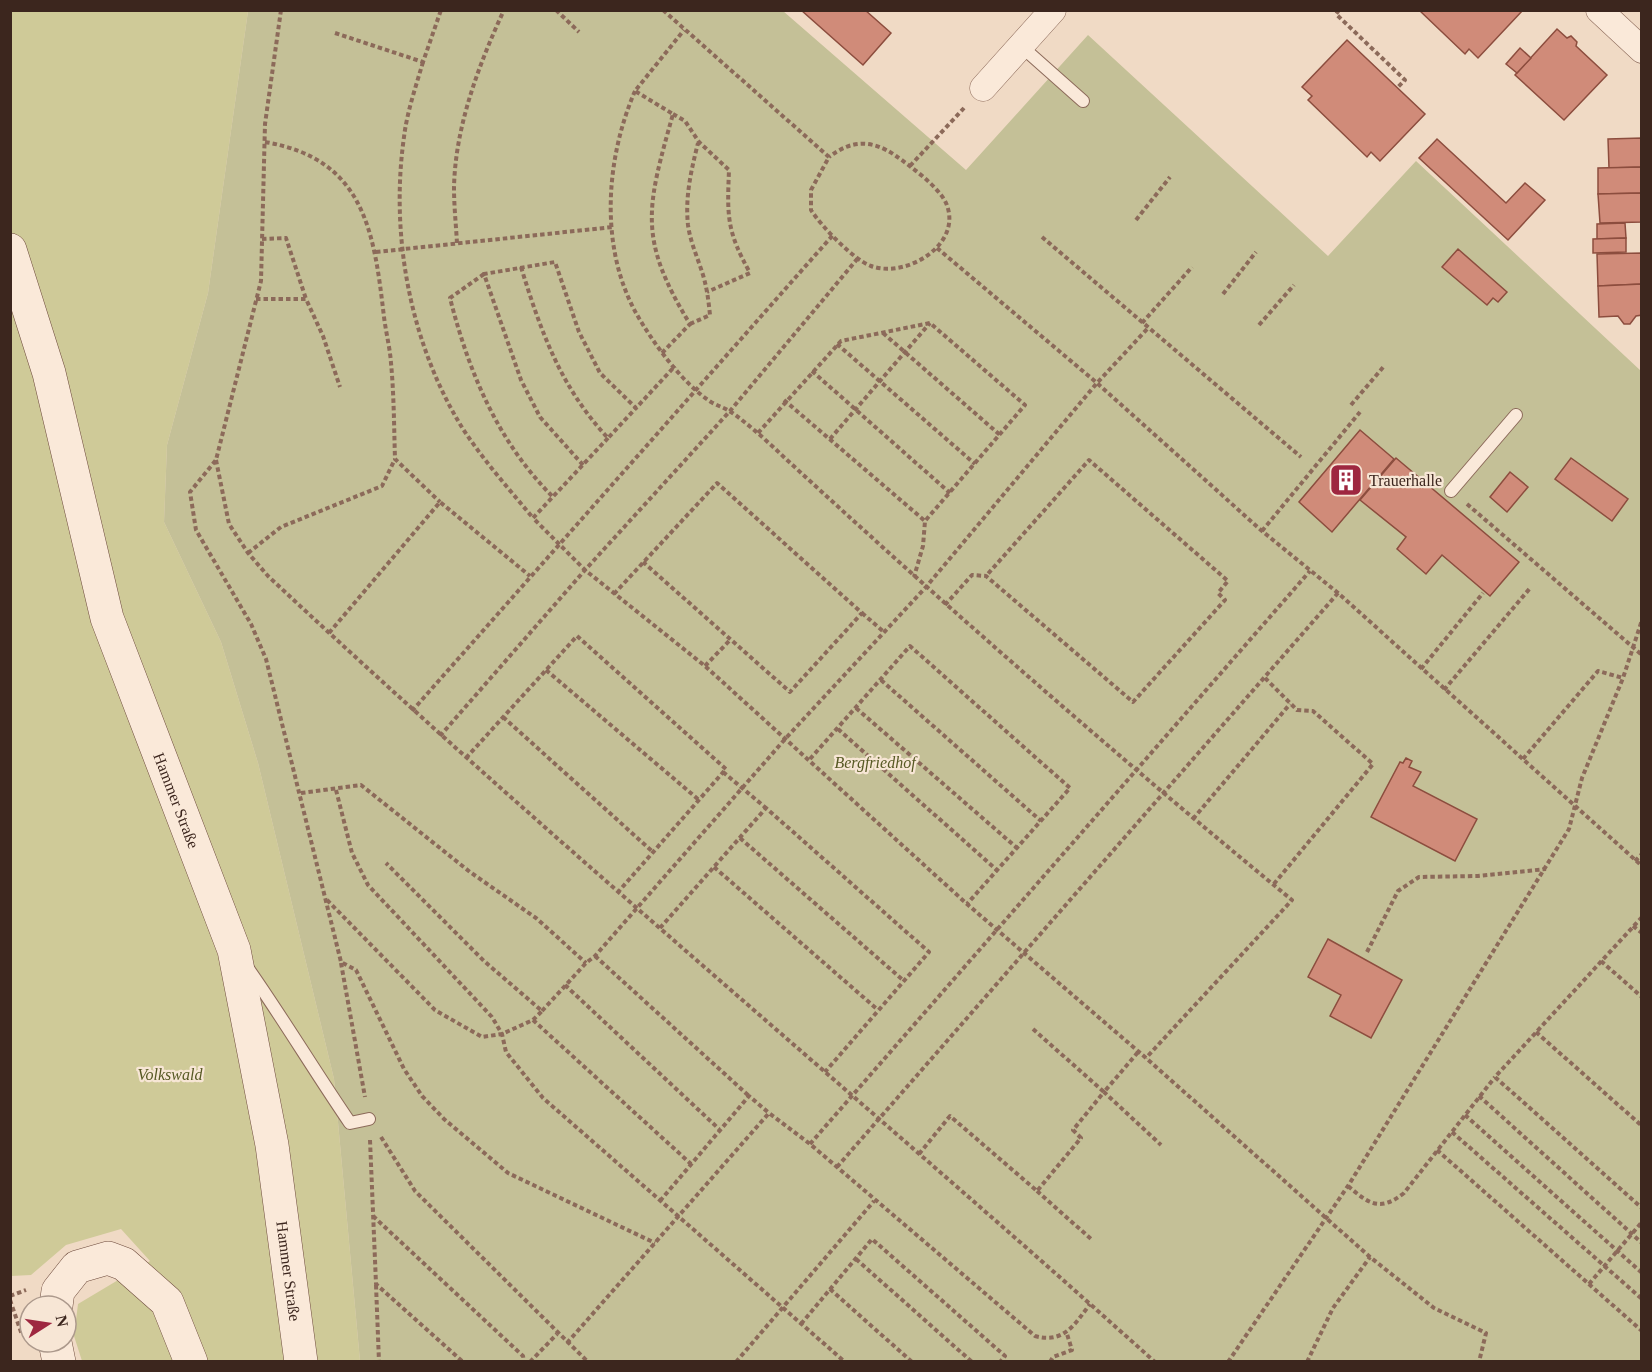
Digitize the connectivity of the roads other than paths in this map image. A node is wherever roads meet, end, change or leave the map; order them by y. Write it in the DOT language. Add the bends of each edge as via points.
graph roads {
  1 [pos="1053,10"];
  2 [pos="1599,10"];
  3 [pos="1021,46"];
  4 [pos="1641,50"];
  5 [pos="983,87"];
  6 [pos="1083,101"];
  7 [pos="10,250"];
  8 [pos="1516,415"];
  9 [pos="1451,490"];
  10 [pos="234,950"];
  11 [pos="369,1119"];
  12 [pos="58,1294"];
  13 [pos="191,1362"];
  14 [pos="301,1362"];
  1 -- 3 [label="street"];
  2 -- 4 [label="street"];
  3 -- 5 [label="street"];
  3 -- 6 [label="lane"];
  7 -- 10 [label="main road, Hammer Straße" via="49,373 107,618"];
  8 -- 9 [label="lane"];
  10 -- 11 [label="lane" via="350,1123"];
  10 -- 14 [label="main road, Hammer Straße" via="272,1145"];
  12 -- 13 [label="main road" via="77,1267 108,1258 124,1264 167,1302"];
}
